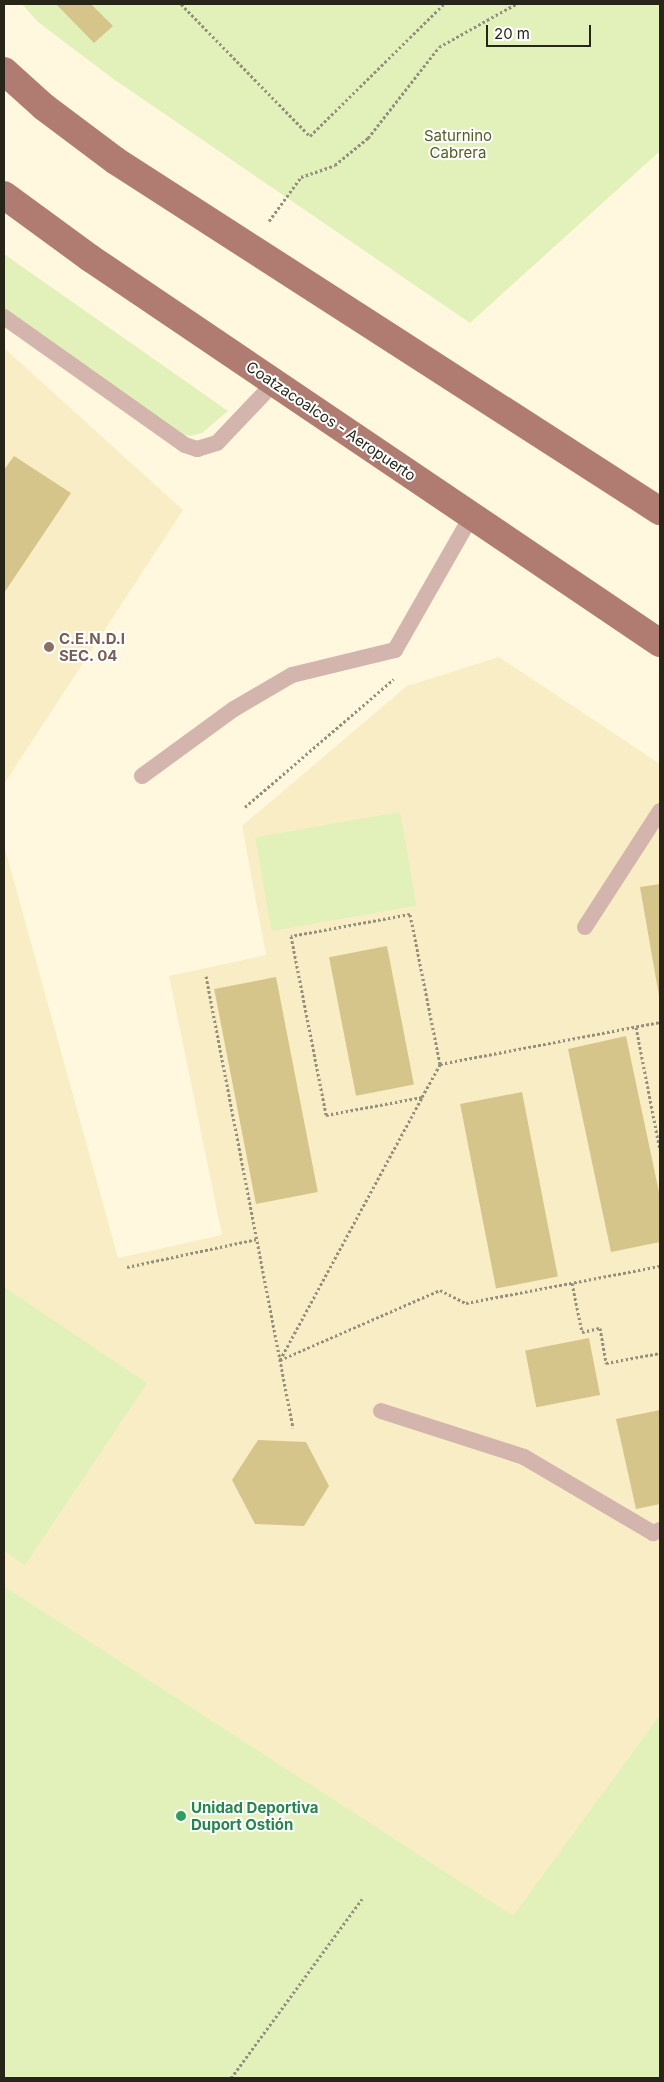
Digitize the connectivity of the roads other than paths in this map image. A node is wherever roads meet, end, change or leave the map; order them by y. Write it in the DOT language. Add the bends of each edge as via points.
graph roads {
  1 [pos="4,71"];
  2 [pos="4,196"];
  3 [pos="4,317"];
  4 [pos="274,382"];
  5 [pos="660,511"];
  6 [pos="472,517"];
  7 [pos="660,643"];
  8 [pos="142,776"];
  9 [pos="660,811"];
  10 [pos="585,927"];
  11 [pos="381,1411"];
  12 [pos="660,1530"];
  1 -- 5 [label="main road" via="44,107 116,161"];
  2 -- 4 [label="main road, Coatzacoalcos - Aeropuerto"];
  3 -- 4 [label="lane" via="197,449 217,443"];
  4 -- 6 [label="main road, Coatzacoalcos - Aeropuerto"];
  6 -- 7 [label="main road, Coatzacoalcos - Aeropuerto"];
  6 -- 8 [label="lane" via="394,650 292,675 234,709"];
  9 -- 10 [label="lane"];
  11 -- 12 [label="lane" via="524,1457 653,1533"];
}
